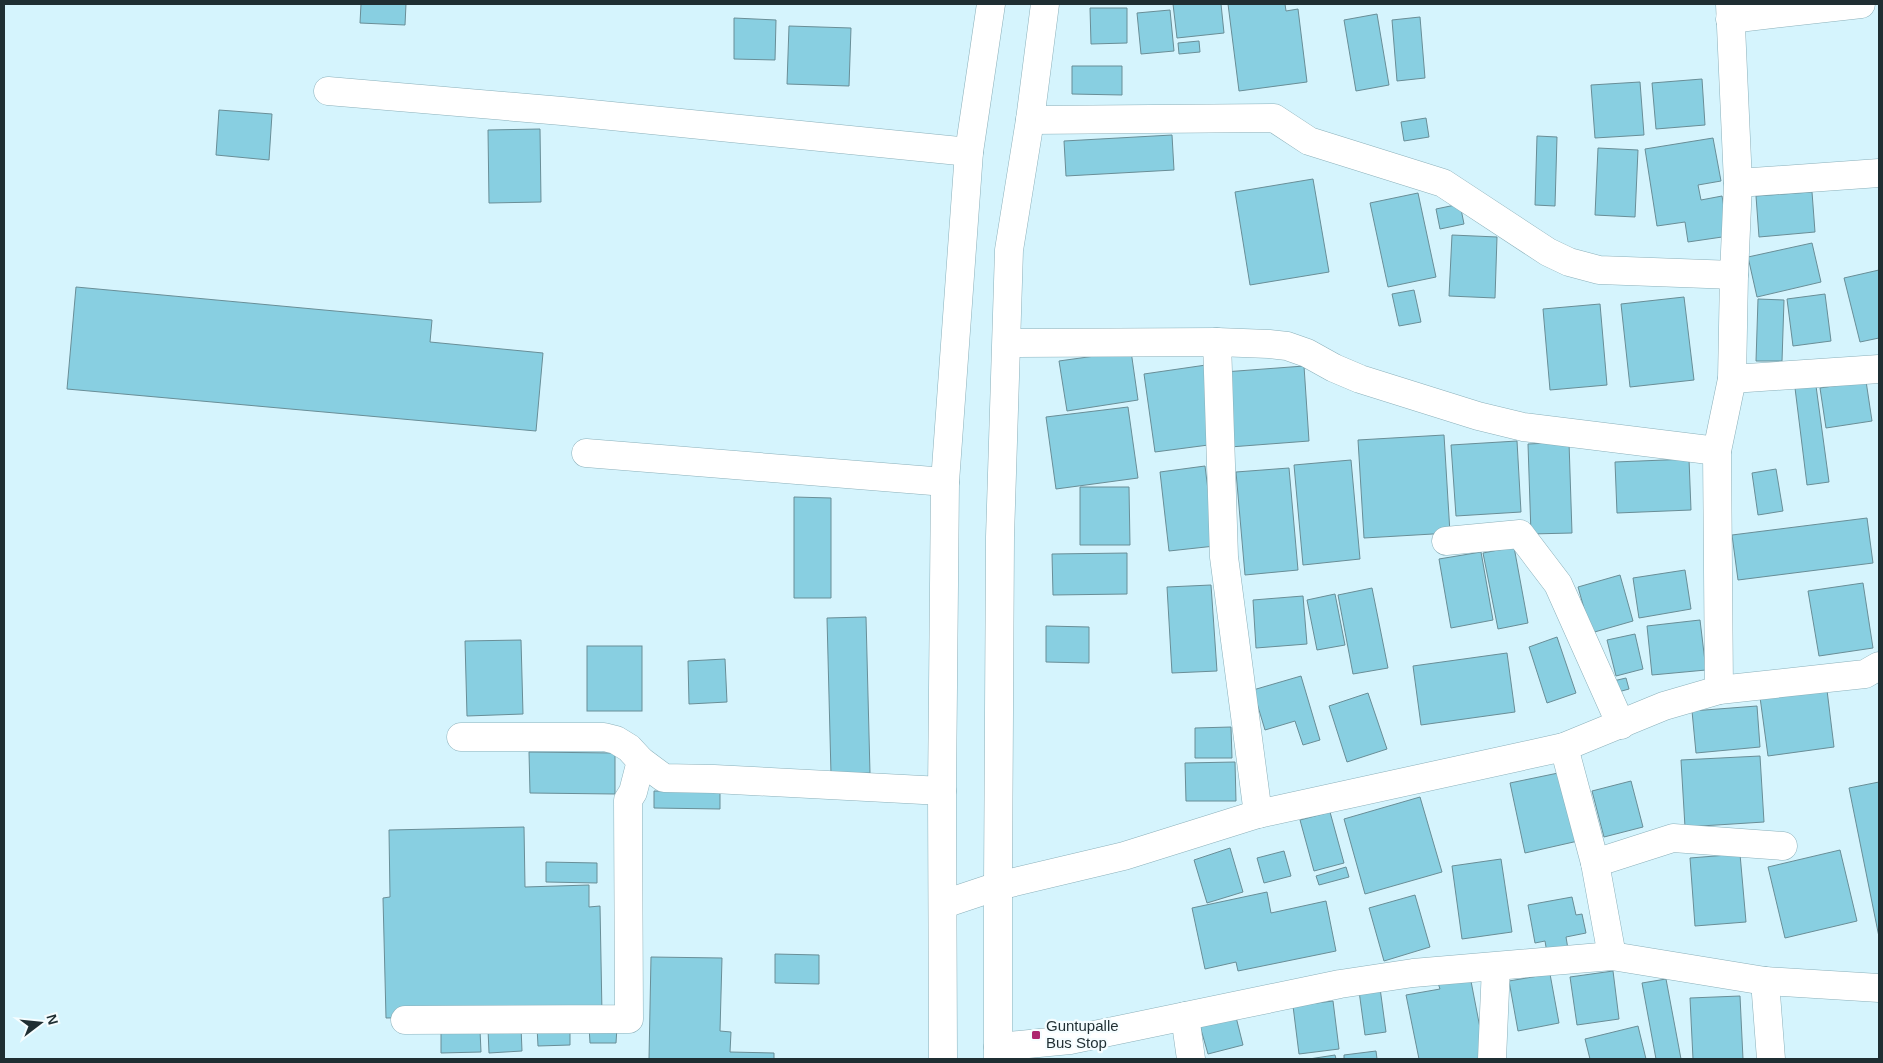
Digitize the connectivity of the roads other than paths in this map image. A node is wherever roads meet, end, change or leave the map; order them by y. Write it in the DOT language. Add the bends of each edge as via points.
graph roads {
  1 [pos="991,4"];
  2 [pos="1045,4"];
  3 [pos="1861,4"];
  4 [pos="1730,11"];
  5 [pos="328,91"];
  6 [pos="1030,120"];
  7 [pos="969,152"];
  8 [pos="1879,173"];
  9 [pos="1738,183"];
  10 [pos="1734,275"];
  11 [pos="1217,342"];
  12 [pos="1007,343"];
  13 [pos="1879,369"];
  14 [pos="1732,379"];
  15 [pos="1717,451"];
  16 [pos="586,452"];
  17 [pos="945,482"];
  18 [pos="1446,541"];
  19 [pos="1879,666"];
  20 [pos="1719,690"];
  21 [pos="1621,725"];
  22 [pos="461,737"];
  23 [pos="1564,747"];
  24 [pos="641,761"];
  25 [pos="942,791"];
  26 [pos="1258,814"];
  27 [pos="1783,846"];
  28 [pos="1595,862"];
  29 [pos="998,886"];
  30 [pos="944,904"];
  31 [pos="1612,956"];
  32 [pos="1496,967"];
  33 [pos="1765,981"];
  34 [pos="1879,988"];
  35 [pos="1185,1016"];
  36 [pos="405,1020"];
  37 [pos="998,1053"];
  38 [pos="943,1059"];
  39 [pos="1191,1059"];
  40 [pos="1492,1059"];
  41 [pos="1771,1059"];
  1 -- 7 [label="main road"];
  2 -- 6 [label="main road"];
  3 -- 4 [label="main road"];
  4 -- 9 [label="main road"];
  5 -- 7 [label="main road"];
  6 -- 10 [label="main road" via="1274,118 1309,141 1443,183 1548,252 1569,262 1599,270"];
  6 -- 12 [label="main road" via="1010,250"];
  7 -- 17 [label="main road"];
  8 -- 9 [label="main road"];
  9 -- 10 [label="main road"];
  10 -- 14 [label="main road"];
  11 -- 12 [label="main road"];
  11 -- 15 [label="main road" via="1287,346 1360,379 1523,427"];
  11 -- 26 [label="main road" via="1224,557"];
  12 -- 29 [label="main road" via="1000,537"];
  13 -- 14 [label="main road"];
  14 -- 15 [label="main road"];
  15 -- 20 [label="main road"];
  16 -- 17 [label="main road"];
  17 -- 25 [label="main road"];
  18 -- 21 [label="main road" via="1520,534 1558,584"];
  19 -- 20 [label="main road" via="1865,674"];
  20 -- 21 [label="main road" via="1664,706"];
  21 -- 23 [label="main road"];
  22 -- 24 [label="main road" via="604,737 629,748"];
  23 -- 26 [label="main road"];
  23 -- 28 [label="main road"];
  24 -- 25 [label="main road" via="664,778"];
  24 -- 36 [label="main road" via="628,800 629,1019"];
  25 -- 30 [label="main road"];
  26 -- 29 [label="main road" via="1124,856"];
  27 -- 28 [label="main road" via="1673,838"];
  28 -- 31 [label="main road"];
  29 -- 30 [label="main road"];
  29 -- 37 [label="main road"];
  30 -- 38 [label="main road"];
  31 -- 32 [label="main road"];
  31 -- 33 [label="main road"];
  32 -- 35 [label="main road" via="1413,973 1340,984"];
  32 -- 40 [label="main road"];
  33 -- 34 [label="main road"];
  33 -- 41 [label="main road"];
  35 -- 37 [label="main road"];
  35 -- 39 [label="main road"];
}
